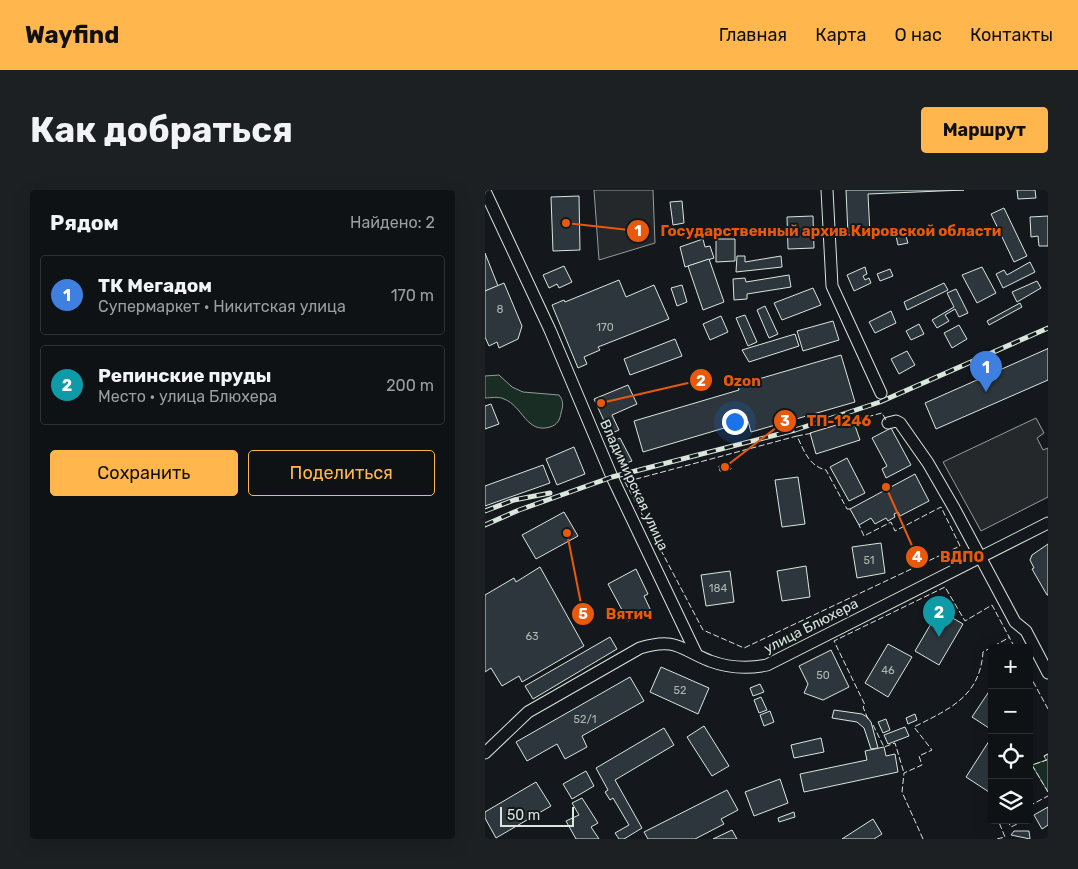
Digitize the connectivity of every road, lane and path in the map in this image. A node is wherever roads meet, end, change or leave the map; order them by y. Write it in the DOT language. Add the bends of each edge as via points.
graph roads {
  1 [pos="827,190"];
  2 [pos="485,191"];
  3 [pos="881,393"];
  4 [pos="888,423"];
  5 [pos="1048,523"];
  6 [pos="979,558"];
  7 [pos="696,653"];
  8 [pos="1048,673"];
  9 [pos="485,753"];
  1 -- 3 [label="street" via="832,286"];
  2 -- 7 [label="street, Владимирская улица" via="550,330 612,477"];
  4 -- 6 [label="street" via="900,423 928,463"];
  5 -- 6 [label="street, улица Блюхера"];
  6 -- 7 [label="street, улица Блюхера" via="767,665 726,666"];
  6 -- 8 [label="street" via="1015,622 1026,631"];
  7 -- 9 [label="street, улица Блюхера" via="684,646 661,643 627,654 528,712"];
}
